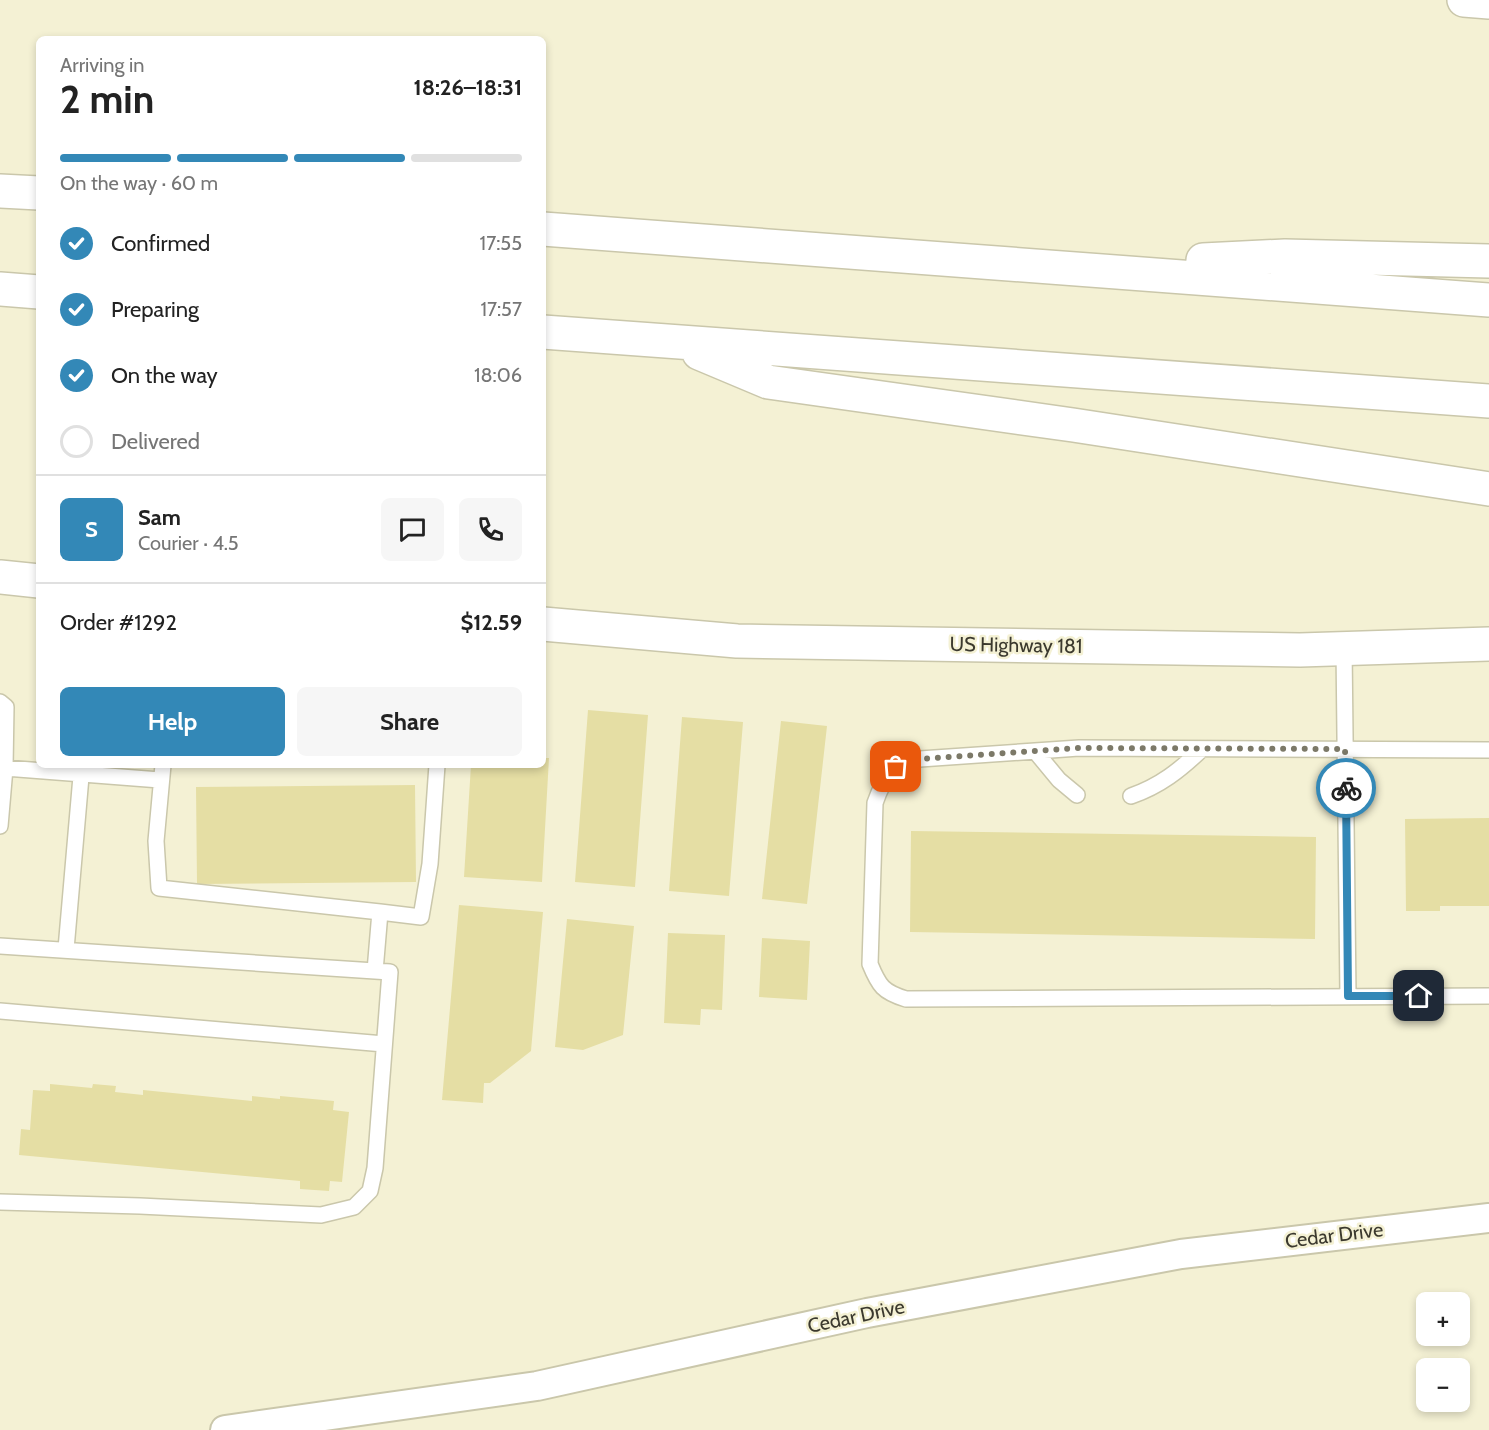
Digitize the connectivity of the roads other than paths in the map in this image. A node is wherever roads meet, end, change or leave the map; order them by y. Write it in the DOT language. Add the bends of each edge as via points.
graph roads {
  1 [pos="1464,0"];
  2 [pos="1489,2"];
  3 [pos="0,191"];
  4 [pos="36,193"];
  5 [pos="546,229"];
  6 [pos="1489,261"];
  7 [pos="1082,268"];
  8 [pos="0,289"];
  9 [pos="36,292"];
  10 [pos="1489,300"];
  11 [pos="546,332"];
  12 [pos="675,342"];
  13 [pos="1489,401"];
  14 [pos="1489,489"];
  15 [pos="0,577"];
  16 [pos="36,580"];
  17 [pos="546,624"];
  18 [pos="1489,644"];
  19 [pos="1344,648"];
  20 [pos="0,702"];
  21 [pos="1202,749"];
  22 [pos="1345,749"];
  23 [pos="1489,750"];
  24 [pos="1035,751"];
  25 [pos="5,768"];
  26 [pos="82,768"];
  27 [pos="437,768"];
  28 [pos="161,773"];
  29 [pos="1077,795"];
  30 [pos="1131,796"];
  31 [pos="0,826"];
  32 [pos="380,912"];
  33 [pos="0,946"];
  34 [pos="66,949"];
  35 [pos="375,971"];
  36 [pos="1348,996"];
  37 [pos="1489,996"];
  38 [pos="0,1011"];
  39 [pos="384,1044"];
  40 [pos="0,1202"];
  41 [pos="1489,1218"];
  42 [pos="225,1430"];
  1 -- 2 [label="main road"];
  3 -- 4 [label="main road"];
  5 -- 7 [label="main road"];
  6 -- 7 [label="main road" via="1285,256"];
  7 -- 10 [label="main road"];
  8 -- 9 [label="main road"];
  11 -- 12 [label="main road"];
  12 -- 13 [label="main road"];
  12 -- 14 [label="main road" via="768,382"];
  15 -- 16 [label="main road"];
  17 -- 19 [label="main road, US Highway 181" via="738,641"];
  18 -- 19 [label="main road, US Highway 181"];
  19 -- 22 [label="lane"];
  20 -- 25 [label="lane" via="6,707"];
  21 -- 22 [label="lane"];
  21 -- 24 [label="lane"];
  21 -- 30 [label="lane" via="1154,788"];
  22 -- 23 [label="lane"];
  22 -- 36 [label="lane"];
  24 -- 29 [label="lane"];
  24 -- 36 [label="lane" via="920,759 896,767 883,782 875,803 870,964 887,993 906,999"];
  25 -- 26 [label="lane"];
  25 -- 31 [label="lane"];
  26 -- 28 [label="lane"];
  26 -- 34 [label="lane"];
  27 -- 32 [label="lane" via="430,864 421,917"];
  28 -- 32 [label="lane" via="156,841 159,888"];
  32 -- 35 [label="lane"];
  33 -- 34 [label="lane"];
  34 -- 35 [label="lane"];
  35 -- 39 [label="lane" via="390,972"];
  36 -- 37 [label="lane"];
  38 -- 39 [label="lane"];
  39 -- 40 [label="lane" via="375,1168 370,1191 354,1207 321,1215"];
  41 -- 42 [label="street, Cedar Drive" via="1180,1254 867,1313 537,1386"];
}
